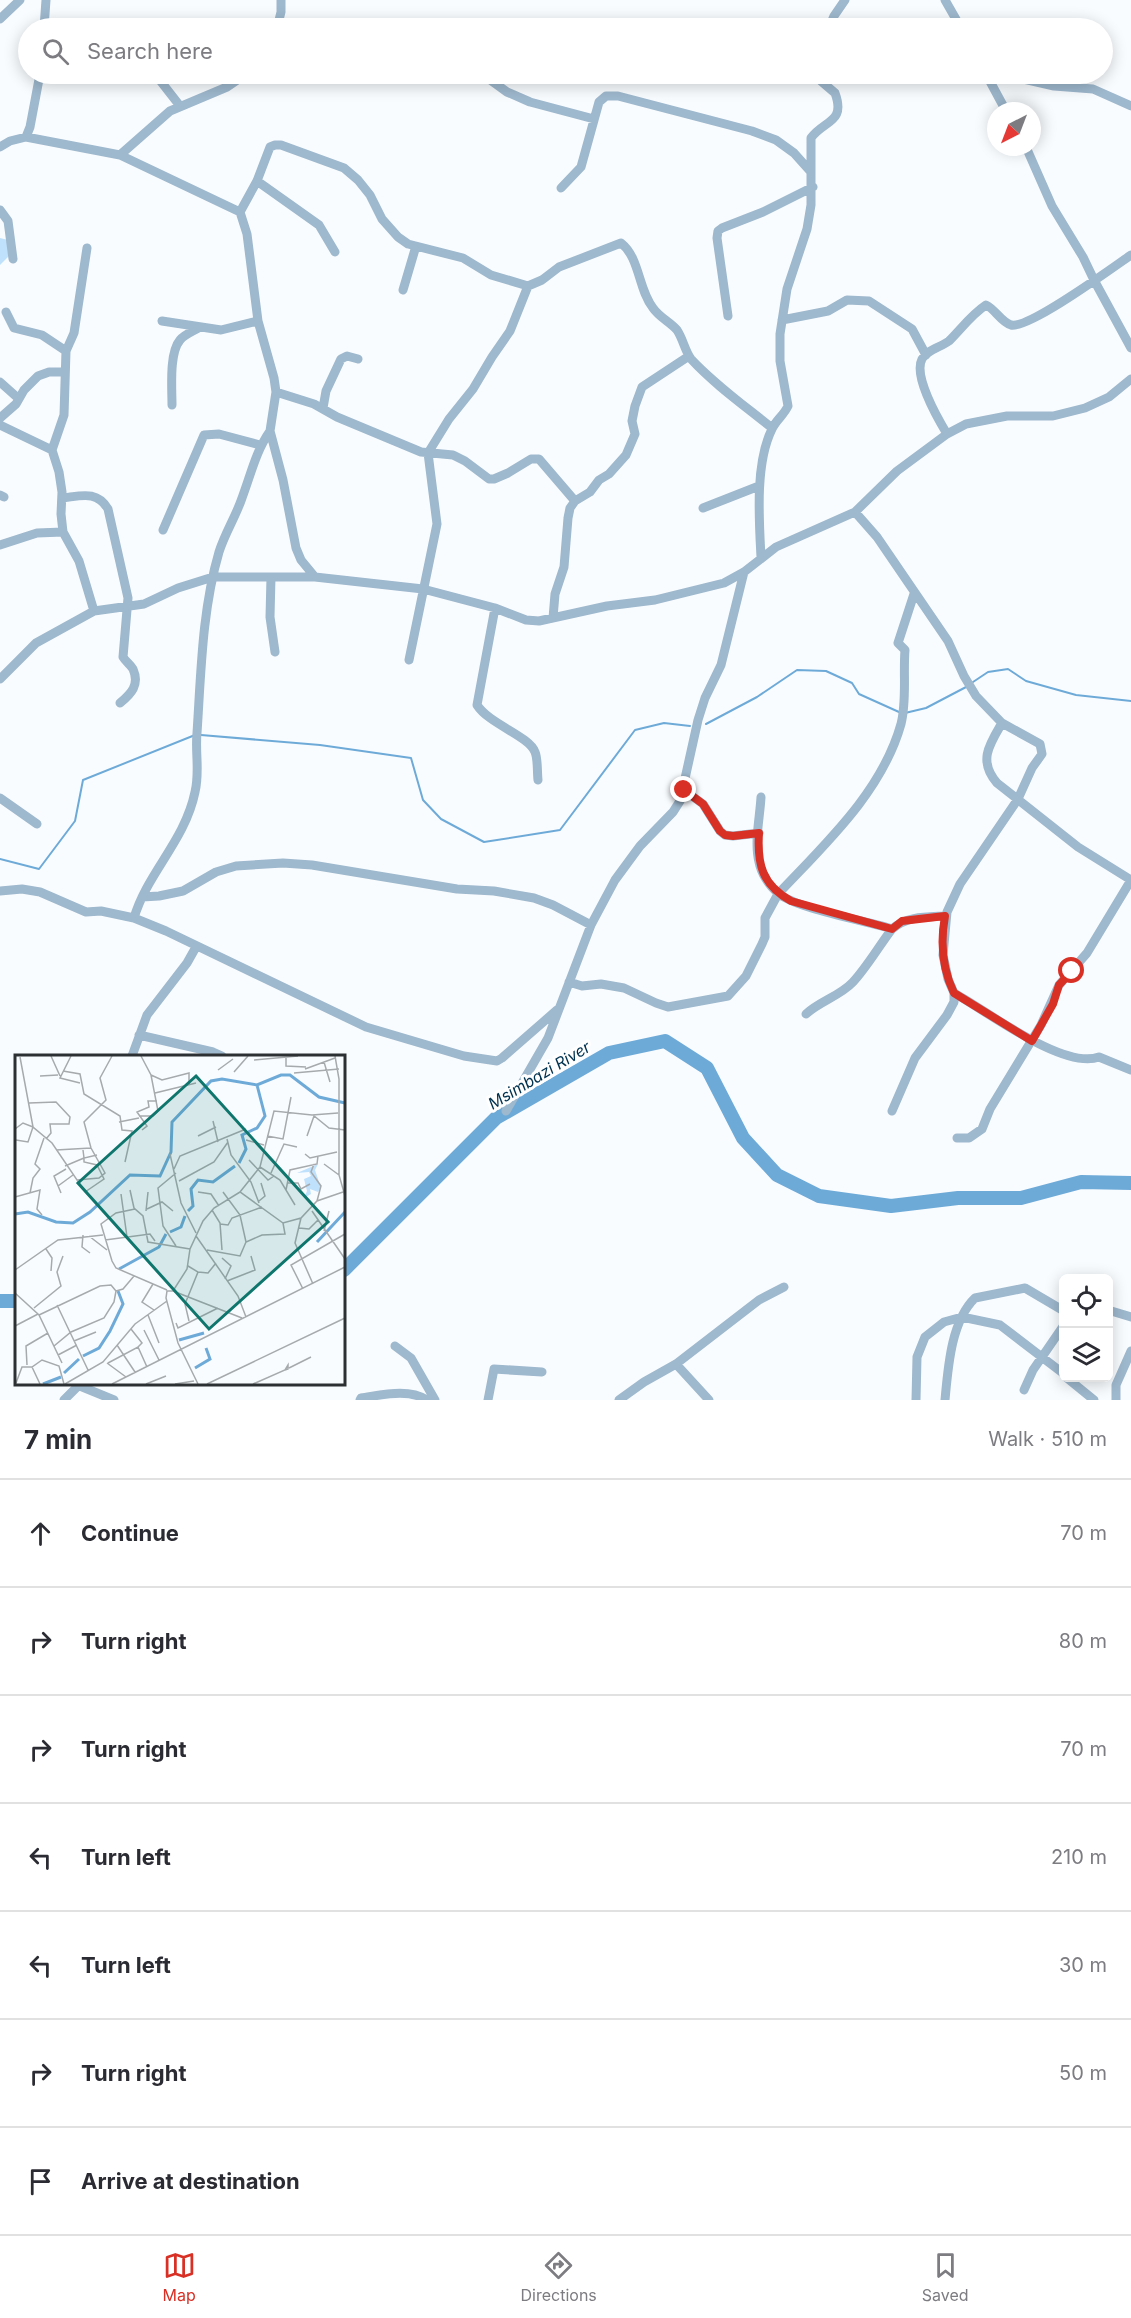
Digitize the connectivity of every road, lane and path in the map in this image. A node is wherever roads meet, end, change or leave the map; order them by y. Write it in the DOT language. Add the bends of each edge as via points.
graph roads {
  1 [pos="20,0"];
  2 [pos="46,0"];
  3 [pos="281,0"];
  4 [pos="845,0"];
  5 [pos="945,0"];
  6 [pos="45,18"];
  7 [pos="280,18"];
  8 [pos="833,18"];
  9 [pos="955,18"];
  10 [pos="0,19"];
  11 [pos="38,84"];
  12 [pos="163,84"];
  13 [pos="231,84"];
  14 [pos="496,84"];
  15 [pos="824,84"];
  16 [pos="991,84"];
  17 [pos="1045,84"];
  18 [pos="1001,102"];
  19 [pos="180,106"];
  20 [pos="1131,106"];
  21 [pos="594,119"];
  22 [pos="26,137"];
  23 [pos="1,149"];
  24 [pos="120,155"];
  25 [pos="1030,156"];
  26 [pos="811,172"];
  27 [pos="257,181"];
  28 [pos="813,187"];
  29 [pos="561,188"];
  30 [pos="0,210"];
  31 [pos="240,212"];
  32 [pos="416,246"];
  33 [pos="87,248"];
  34 [pos="335,252"];
  35 [pos="1131,255"];
  36 [pos="12,259"];
  37 [pos="1094,280"];
  38 [pos="528,286"];
  39 [pos="403,290"];
  40 [pos="6,312"];
  41 [pos="728,316"];
  42 [pos="782,320"];
  43 [pos="162,321"];
  44 [pos="258,321"];
  45 [pos="200,327"];
  46 [pos="1131,348"];
  47 [pos="66,351"];
  48 [pos="926,355"];
  49 [pos="689,356"];
  50 [pos="358,359"];
  51 [pos="64,372"];
  52 [pos="1131,379"];
  53 [pos="0,382"];
  54 [pos="276,392"];
  55 [pos="19,399"];
  56 [pos="172,405"];
  57 [pos="323,408"];
  58 [pos="0,418"];
  59 [pos="0,425"];
  60 [pos="772,428"];
  61 [pos="270,431"];
  62 [pos="947,434"];
  63 [pos="260,445"];
  64 [pos="52,450"];
  65 [pos="428,453"];
  66 [pos="759,486"];
  67 [pos="62,498"];
  68 [pos="576,501"];
  69 [pos="703,508"];
  70 [pos="855,512"];
  71 [pos="163,530"];
  72 [pos="63,532"];
  73 [pos="0,545"];
  74 [pos="761,557"];
  75 [pos="744,572"];
  76 [pos="213,577"];
  77 [pos="315,577"];
  78 [pos="271,578"];
  79 [pos="423,589"];
  80 [pos="914,594"];
  81 [pos="126,607"];
  82 [pos="495,608"];
  83 [pos="94,611"];
  84 [pos="553,618"];
  85 [pos="275,652"];
  86 [pos="409,660"];
  87 [pos="0,679"];
  88 [pos="120,703"];
  89 [pos="1002,723"];
  90 [pos="538,780"];
  91 [pos="684,790"];
  92 [pos="760,797"];
  93 [pos="0,798"];
  94 [pos="1018,799"];
  95 [pos="37,824"];
  96 [pos="759,833"];
  97 [pos="1131,880"];
  98 [pos="0,891"];
  99 [pos="778,894"];
  100 [pos="142,897"];
  101 [pos="945,916"];
  102 [pos="134,918"];
  103 [pos="591,926"];
  104 [pos="892,929"];
  105 [pos="196,947"];
  106 [pos="569,982"];
  107 [pos="954,993"];
  108 [pos="557,1010"];
  109 [pos="806,1014"];
  110 [pos="139,1035"];
  111 [pos="1032,1041"];
  112 [pos="132,1055"];
  113 [pos="220,1055"];
  114 [pos="1131,1070"];
  115 [pos="892,1110"];
  116 [pos="506,1111"];
  117 [pos="957,1138"];
  118 [pos="784,1287"];
  119 [pos="1059,1308"];
  120 [pos="1113,1312"];
  121 [pos="962,1317"];
  122 [pos="1131,1317"];
  123 [pos="1062,1328"];
  124 [pos="395,1347"];
  125 [pos="1131,1351"];
  126 [pos="1042,1356"];
  127 [pos="676,1364"];
  128 [pos="1059,1370"];
  129 [pos="542,1372"];
  130 [pos="1073,1382"];
  131 [pos="76,1385"];
  132 [pos="79,1385"];
  133 [pos="1024,1390"];
  134 [pos="64,1400"];
  135 [pos="114,1400"];
  136 [pos="360,1400"];
  137 [pos="427,1400"];
  138 [pos="435,1400"];
  139 [pos="488,1400"];
  140 [pos="619,1400"];
  141 [pos="709,1400"];
  142 [pos="916,1400"];
  143 [pos="945,1400"];
  144 [pos="1094,1400"];
  145 [pos="1116,1400"];
  1 -- 10 [label="street"];
  2 -- 6 [label="street"];
  3 -- 7 [label="street"];
  4 -- 8 [label="street"];
  5 -- 9 [label="street"];
  11 -- 22 [label="street"];
  12 -- 19 [label="street"];
  13 -- 19 [label="street"];
  14 -- 21 [label="street" via="530,102"];
  15 -- 26 [label="street" via="835,93 838,108 831,123 811,138"];
  16 -- 18 [label="street"];
  17 -- 20 [label="street" via="1093,89"];
  19 -- 24 [label="street"];
  21 -- 26 [label="street" via="602,97 618,96 776,140"];
  21 -- 29 [label="street" via="581,167"];
  22 -- 23 [label="street" via="10,141"];
  22 -- 24 [label="street"];
  24 -- 31 [label="street"];
  25 -- 37 [label="street" via="1052,206"];
  26 -- 28 [label="street"];
  27 -- 31 [label="street"];
  27 -- 32 [label="street" via="265,157 275,145 334,163 358,180 398,237"];
  27 -- 34 [label="street" via="319,225"];
  28 -- 41 [label="street" via="718,231"];
  28 -- 42 [label="street" via="807,229 787,289"];
  30 -- 36 [label="street" via="8,221"];
  31 -- 44 [label="street" via="247,234"];
  32 -- 38 [label="street" via="463,258 491,275"];
  32 -- 39 [label="street"];
  33 -- 47 [label="street" via="74,333"];
  35 -- 37 [label="street"];
  37 -- 46 [label="street"];
  37 -- 48 [label="street" via="1046,312 1018,325 1010,325 986,305 946,343"];
  38 -- 49 [label="street" via="559,267 621,243 630,249 643,292 653,309 677,330"];
  38 -- 65 [label="street" via="510,331"];
  40 -- 47 [label="street" via="14,328 42,334"];
  42 -- 48 [label="street" via="828,311 847,300 869,302 912,329"];
  42 -- 60 [label="street" via="780,361 788,406"];
  43 -- 45 [label="street"];
  44 -- 45 [label="street" via="221,330"];
  44 -- 54 [label="street"];
  45 -- 56 [label="street" via="181,338 177,345"];
  47 -- 51 [label="street"];
  48 -- 62 [label="street" via="920,366 924,388"];
  49 -- 60 [label="street" via="712,380"];
  49 -- 68 [label="street" via="642,387 632,421 635,434 626,455"];
  50 -- 57 [label="street" via="341,358"];
  51 -- 55 [label="street" via="38,376"];
  51 -- 64 [label="street" via="64,415"];
  52 -- 62 [label="street" via="1109,397 1085,408 1053,416 981,420"];
  53 -- 55 [label="street"];
  54 -- 57 [label="street"];
  54 -- 61 [label="street"];
  55 -- 58 [label="street"];
  57 -- 65 [label="street"];
  59 -- 64 [label="street"];
  60 -- 66 [label="street"];
  61 -- 63 [label="street"];
  61 -- 77 [label="street" via="296,548"];
  62 -- 70 [label="street" via="897,471"];
  63 -- 71 [label="street" via="219,434 204,435"];
  63 -- 76 [label="street"];
  64 -- 67 [label="street"];
  65 -- 68 [label="street" via="453,455 489,479 539,459"];
  65 -- 79 [label="street" via="437,524"];
  66 -- 69 [label="street"];
  66 -- 74 [label="street"];
  67 -- 72 [label="street"];
  67 -- 81 [label="street" via="88,496 103,500 126,585"];
  68 -- 84 [label="street" via="567,518 564,567 555,594"];
  70 -- 74 [label="street"];
  70 -- 80 [label="street"];
  72 -- 73 [label="street" via="37,533"];
  72 -- 83 [label="street" via="79,561"];
  74 -- 75 [label="street"];
  75 -- 84 [label="street" via="724,583 689,593"];
  75 -- 91 [label="street" via="721,664 698,720"];
  76 -- 78 [label="street"];
  76 -- 81 [label="street" via="144,604"];
  76 -- 100 [label="street" via="196,735 199,768 195,791 185,825"];
  77 -- 78 [label="street"];
  77 -- 79 [label="street"];
  78 -- 85 [label="street" via="270,617"];
  79 -- 82 [label="street"];
  79 -- 86 [label="street"];
  80 -- 89 [label="street" via="948,641 976,696"];
  80 -- 99 [label="street" via="898,643 905,650 902,722 886,761 857,807"];
  81 -- 83 [label="street"];
  81 -- 88 [label="street" via="123,657 134,670 135,687"];
  82 -- 84 [label="street" via="531,621"];
  82 -- 90 [label="street" via="477,705 499,726 531,745 536,753"];
  83 -- 87 [label="street" via="36,643"];
  89 -- 94 [label="street" via="989,747 986,767 997,783"];
  89 -- 94 [label="street" via="1040,744 1042,754"];
  91 -- 96 [label="street" via="703,804 725,835"];
  91 -- 103 [label="street" via="673,812 640,846 615,880"];
  92 -- 96 [label="street"];
  93 -- 95 [label="street"];
  94 -- 97 [label="street" via="1078,847"];
  94 -- 101 [label="street" via="960,884"];
  96 -- 99 [label="street" via="761,868"];
  97 -- 111 [label="street" via="1087,953 1059,985"];
  98 -- 102 [label="street" via="31,890 86,912"];
  99 -- 104 [label="street" via="808,907"];
  99 -- 106 [label="street" via="765,918 762,944 746,976 728,996 663,1006 624,988 601,984 577,986"];
  100 -- 102 [label="street"];
  100 -- 103 [label="street" via="183,891 229,868 306,864 534,898"];
  101 -- 104 [label="street" via="902,921"];
  101 -- 107 [label="street" via="943,956"];
  102 -- 105 [label="street"];
  103 -- 106 [label="street"];
  104 -- 109 [label="street" via="854,981"];
  105 -- 108 [label="street" via="366,1027 464,1056 497,1061"];
  105 -- 110 [label="street" via="151,1009"];
  106 -- 108 [label="street"];
  107 -- 111 [label="street"];
  107 -- 115 [label="street" via="952,1008 920,1049"];
  108 -- 116 [label="street" via="548,1038"];
  110 -- 112 [label="street"];
  110 -- 113 [label="street"];
  111 -- 114 [label="street" via="1070,1057 1089,1061 1099,1058"];
  111 -- 117 [label="street" via="982,1129 969,1138"];
  118 -- 127 [label="street" via="759,1300"];
  119 -- 121 [label="street" via="1025,1288 975,1298"];
  120 -- 122 [label="street"];
  121 -- 126 [label="street" via="1000,1325"];
  121 -- 142 [label="street" via="944,1322 924,1337 916,1357"];
  121 -- 143 [label="street" via="950,1345"];
  123 -- 126 [label="street"];
  124 -- 138 [label="street" via="411,1358"];
  125 -- 145 [label="street" via="1116,1385"];
  126 -- 128 [label="street"];
  126 -- 133 [label="street"];
  127 -- 140 [label="street"];
  127 -- 141 [label="street"];
  129 -- 139 [label="street" via="494,1369"];
  130 -- 144 [label="street"];
  131 -- 134 [label="street"];
  132 -- 135 [label="street"];
  136 -- 137 [label="street" via="394,1394 417,1394"];
}
